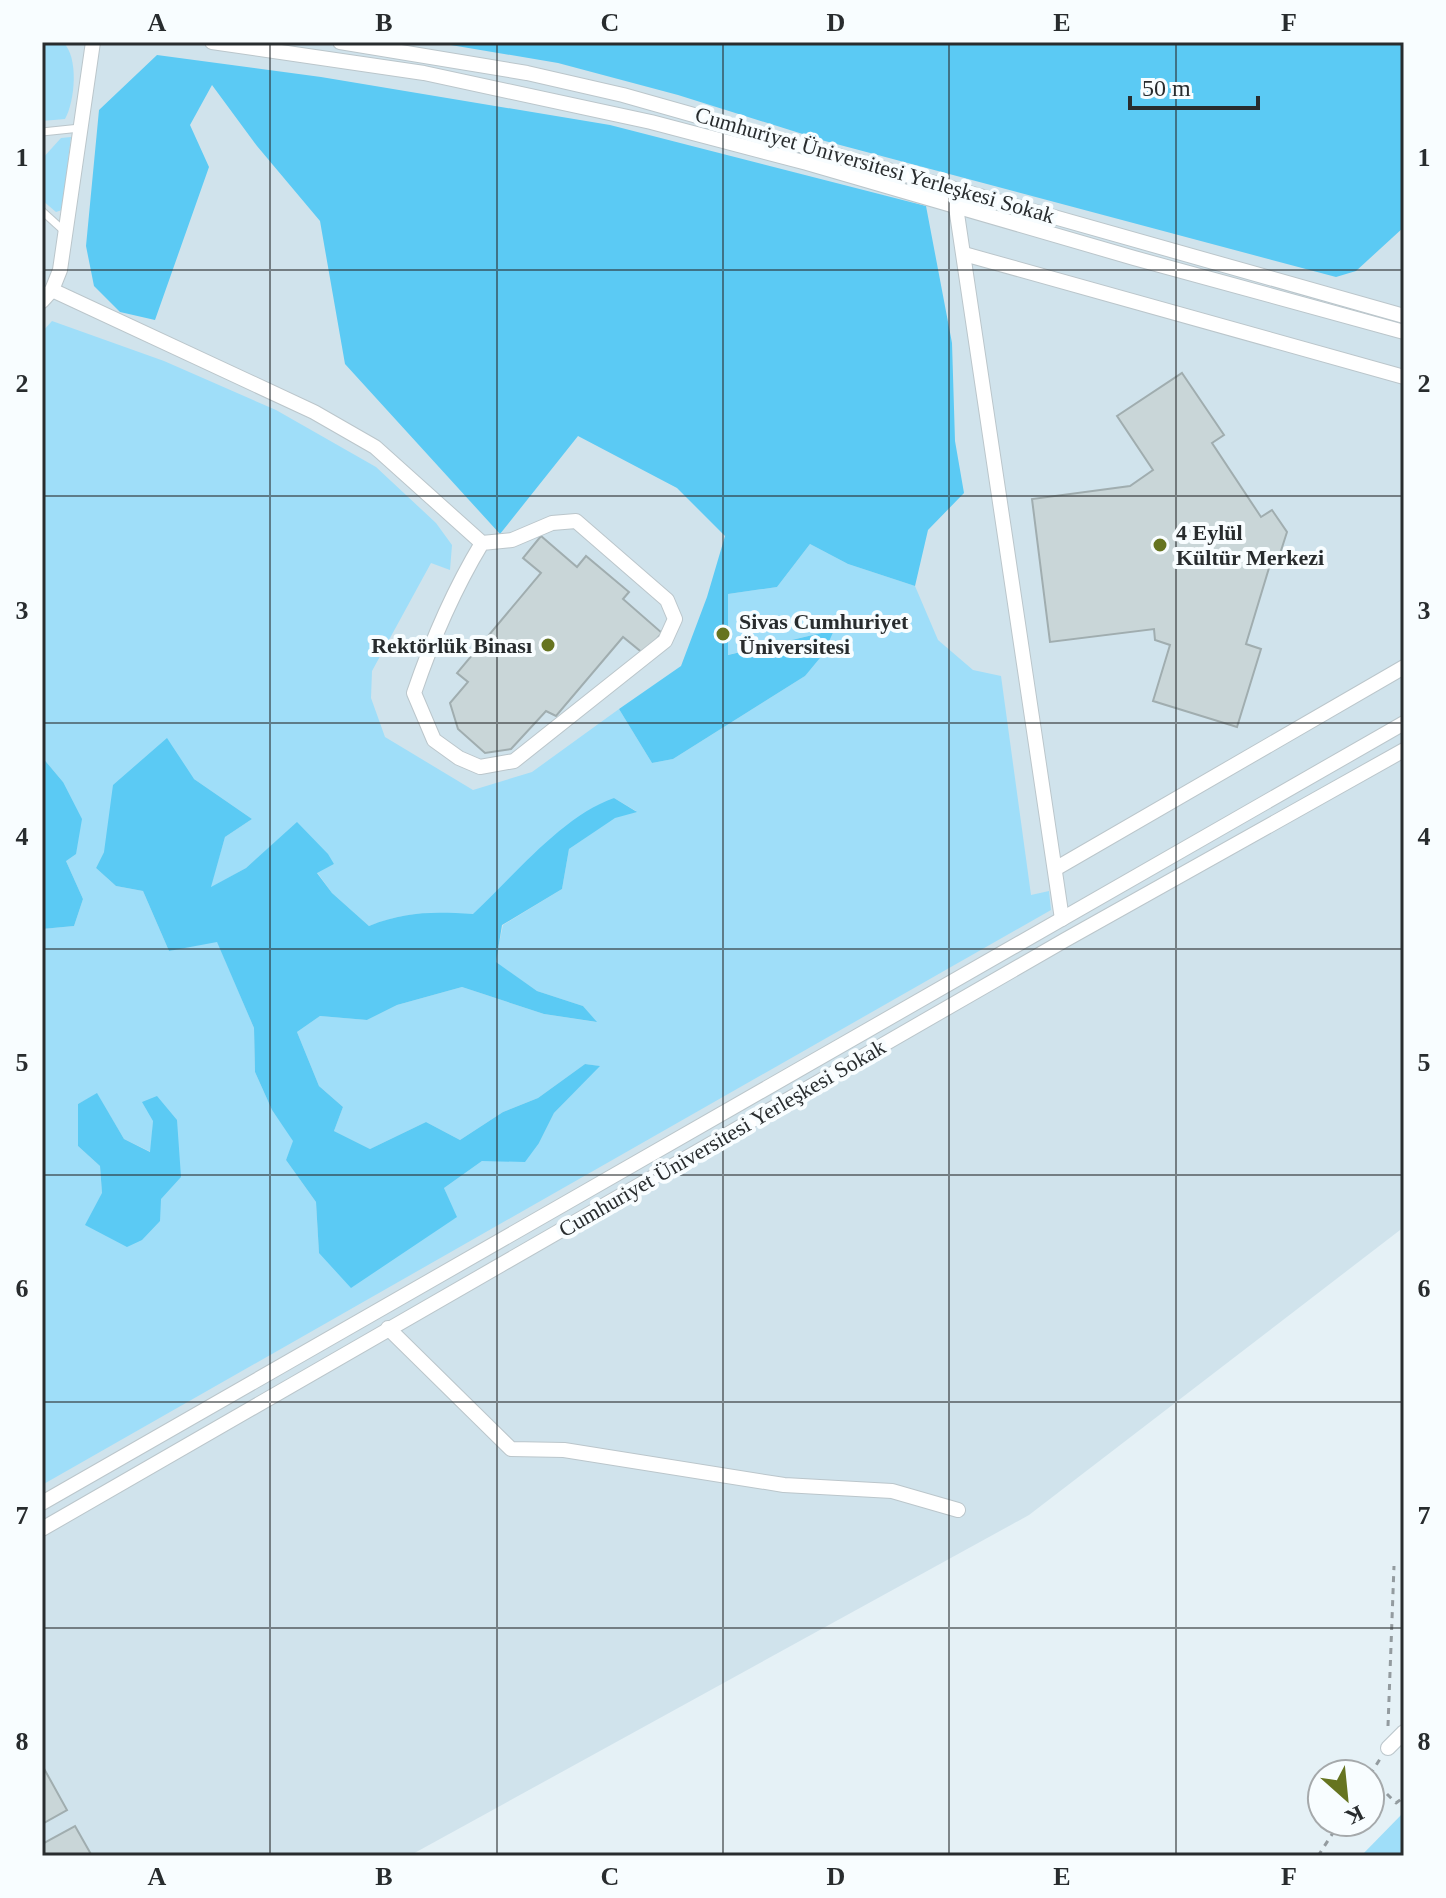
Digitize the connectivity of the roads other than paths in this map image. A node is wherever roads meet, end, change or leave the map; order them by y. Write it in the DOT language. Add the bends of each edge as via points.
graph roads {
  1 [pos="93,42"];
  2 [pos="212,42"];
  3 [pos="340,42"];
  4 [pos="82,128"];
  5 [pos="42,132"];
  6 [pos="956,207"];
  7 [pos="42,211"];
  8 [pos="67,233"];
  9 [pos="964,254"];
  10 [pos="47,295"];
  11 [pos="1404,316"];
  12 [pos="1404,332"];
  13 [pos="1404,377"];
  14 [pos="482,543"];
  15 [pos="1404,667"];
  16 [pos="1404,723"];
  17 [pos="1404,750"];
  18 [pos="1055,869"];
  19 [pos="1062,919"];
  20 [pos="388,1328"];
  21 [pos="42,1503"];
  22 [pos="958,1510"];
  23 [pos="42,1529"];
  24 [pos="1404,1732"];
  25 [pos="1388,1748"];
  1 -- 4 [label="street"];
  2 -- 6 [label="street, Cumhuriyet Üniversitesi Yerleşkesi Sokak" via="424,73 557,101 807,163"];
  3 -- 11 [label="street, Cumhuriyet Üniversitesi Yerleşkesi Sokak" via="623,95"];
  4 -- 5 [label="lane"];
  4 -- 8 [label="street"];
  6 -- 9 [label="street, Cumhuriyet Üniversitesi Yerleşkesi Sokak"];
  6 -- 12 [label="street, Cumhuriyet Üniversitesi Yerleşkesi Sokak"];
  7 -- 8 [label="lane"];
  8 -- 10 [label="street" via="60,270"];
  9 -- 13 [label="street"];
  9 -- 18 [label="street, Cumhuriyet Üniversitesi Yerleşkesi Sokak"];
  10 -- 14 [label="street" via="314,412 375,447"];
  14 -- 14 [label="street" via="431,641 414,693 434,740 480,767 514,761 665,641 675,619 667,600 576,521"];
  15 -- 18 [label="street"];
  16 -- 19 [label="street, Cumhuriyet Üniversitesi Yerleşkesi Sokak"];
  17 -- 20 [label="street, Cumhuriyet Üniversitesi Yerleşkesi Sokak"];
  18 -- 19 [label="street, Cumhuriyet Üniversitesi Yerleşkesi Sokak"];
  19 -- 21 [label="street, Cumhuriyet Üniversitesi Yerleşkesi Sokak"];
  20 -- 22 [label="street" via="511,1449 564,1450 784,1485 892,1491"];
  20 -- 23 [label="street, Cumhuriyet Üniversitesi Yerleşkesi Sokak"];
  24 -- 25 [label="street"];
}
